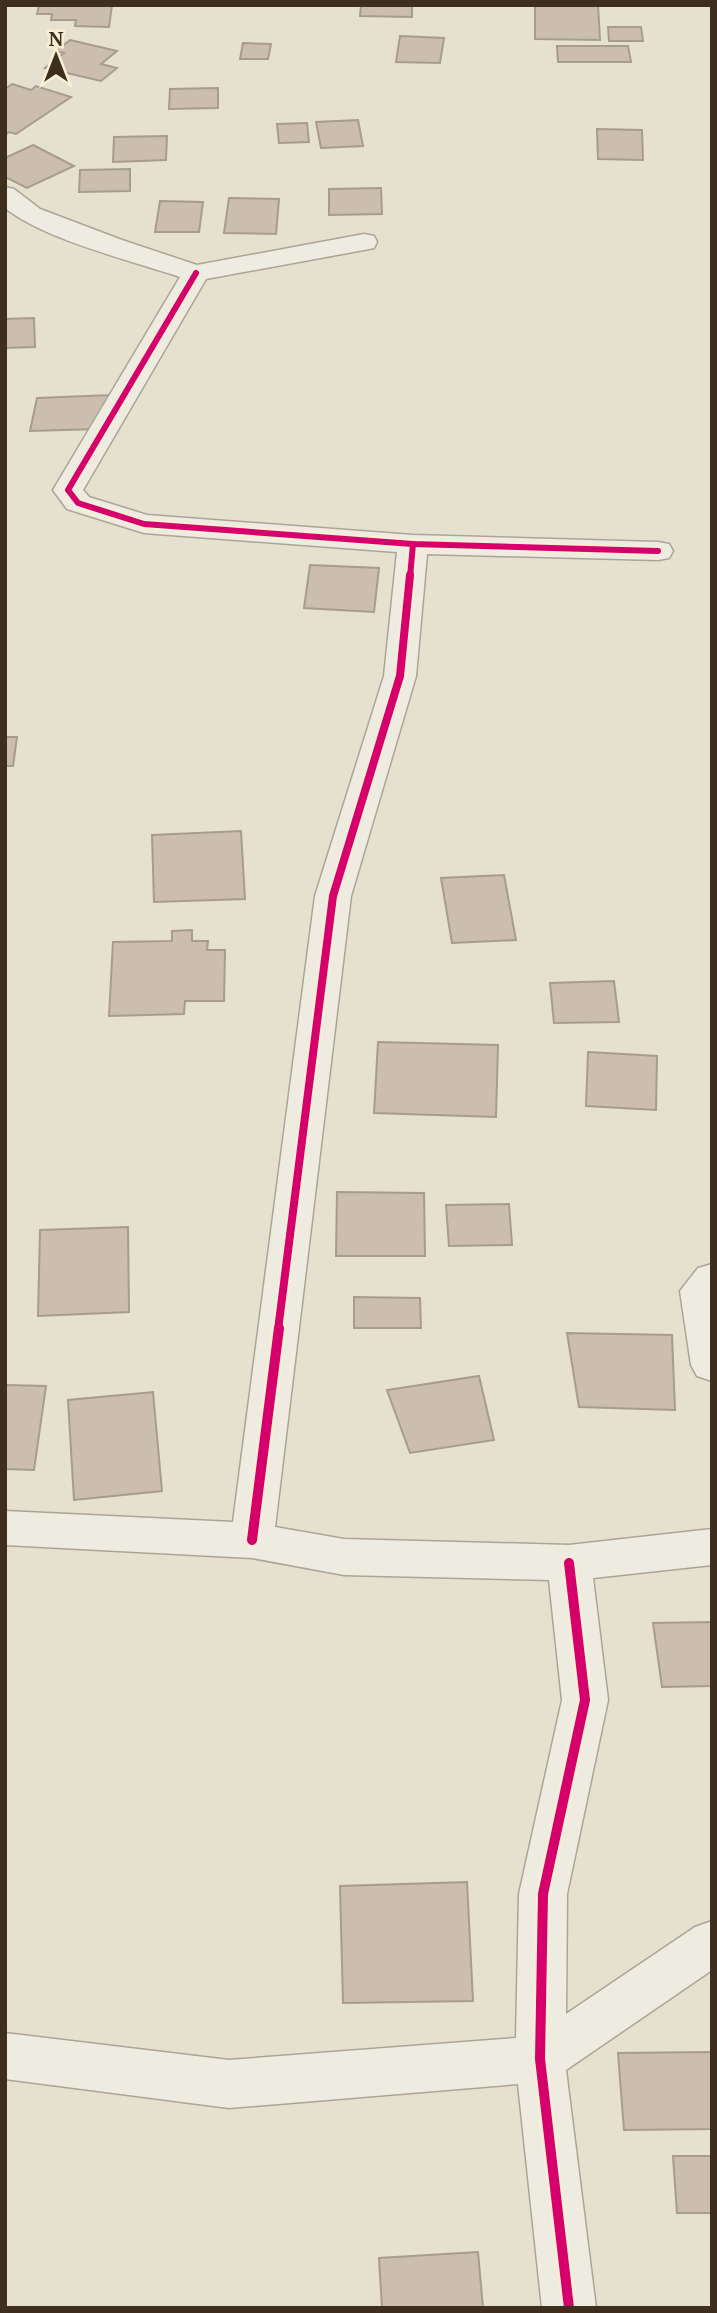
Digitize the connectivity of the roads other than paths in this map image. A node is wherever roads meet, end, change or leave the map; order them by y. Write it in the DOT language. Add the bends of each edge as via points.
graph roads {
  1 [pos="5,195"];
  2 [pos="364,243"];
  3 [pos="196,273"];
  4 [pos="413,544"];
  5 [pos="657,551"];
  6 [pos="712,1279"];
  7 [pos="712,1365"];
  8 [pos="5,1528"];
  9 [pos="252,1540"];
  10 [pos="712,1547"];
  11 [pos="569,1563"];
  12 [pos="712,1943"];
  13 [pos="5,2056"];
  14 [pos="540,2059"];
  15 [pos="569,2308"];
  1 -- 3 [label="street" via="31,215"];
  2 -- 3 [label="street"];
  3 -- 4 [label="street" via="68,490 78,503 144,524"];
  4 -- 5 [label="street"];
  4 -- 9 [label="street" via="400,676 333,896"];
  6 -- 7 [label="street" via="700,1291"];
  8 -- 9 [label="street"];
  9 -- 11 [label="street" via="344,1558"];
  10 -- 11 [label="street"];
  11 -- 14 [label="street" via="584,1700 543,1894"];
  12 -- 14 [label="street"];
  13 -- 14 [label="street" via="229,2084"];
  14 -- 15 [label="street"];
}
